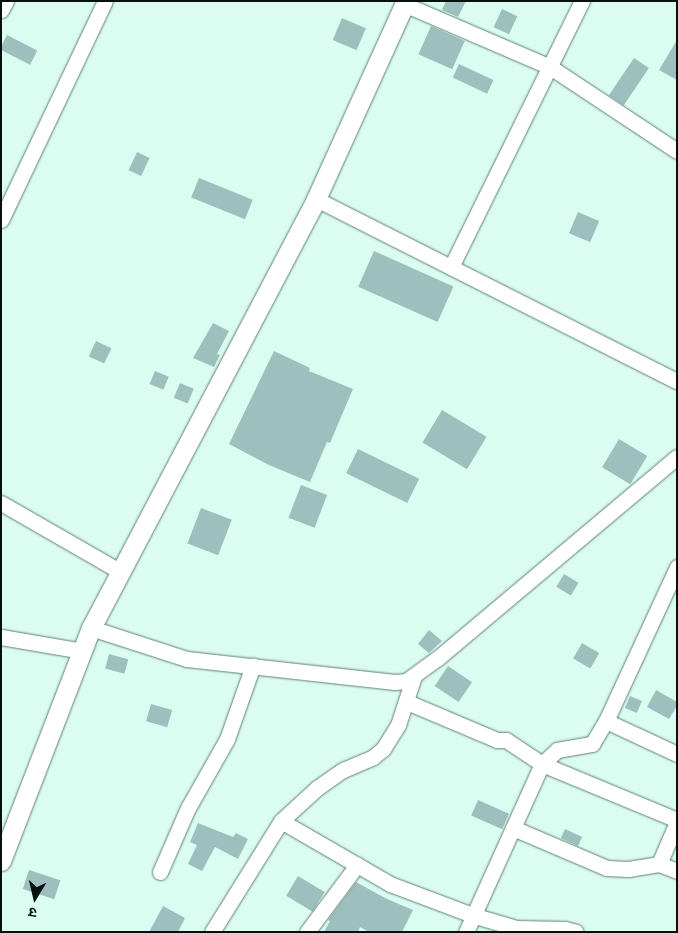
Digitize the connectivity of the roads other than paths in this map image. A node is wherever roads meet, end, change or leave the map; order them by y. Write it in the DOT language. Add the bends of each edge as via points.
graph roads {
  1 [pos="6,1"];
  2 [pos="105,1"];
  3 [pos="582,1"];
  4 [pos="405,3"];
  5 [pos="1,10"];
  6 [pos="550,67"];
  7 [pos="677,151"];
  8 [pos="316,199"];
  9 [pos="1,220"];
  10 [pos="451,267"];
  11 [pos="677,381"];
  12 [pos="677,457"];
  13 [pos="1,502"];
  14 [pos="677,567"];
  15 [pos="120,572"];
  16 [pos="91,628"];
  17 [pos="1,637"];
  18 [pos="83,651"];
  19 [pos="253,665"];
  20 [pos="414,676"];
  21 [pos="407,702"];
  22 [pos="606,721"];
  23 [pos="677,754"];
  24 [pos="542,764"];
  25 [pos="281,821"];
  26 [pos="677,821"];
  27 [pos="513,828"];
  28 [pos="1,861"];
  29 [pos="659,864"];
  30 [pos="357,865"];
  31 [pos="160,872"];
  32 [pos="677,872"];
  33 [pos="472,915"];
  34 [pos="212,932"];
  35 [pos="307,932"];
  36 [pos="466,932"];
  37 [pos="576,932"];
  1 -- 5 [label="street"];
  2 -- 9 [label="street"];
  3 -- 6 [label="street"];
  4 -- 6 [label="street"];
  4 -- 8 [label="street"];
  6 -- 7 [label="street"];
  6 -- 10 [label="street"];
  8 -- 10 [label="street"];
  8 -- 15 [label="street"];
  10 -- 11 [label="street"];
  12 -- 20 [label="street"];
  13 -- 15 [label="street"];
  14 -- 22 [label="street"];
  15 -- 16 [label="street"];
  16 -- 18 [label="street"];
  16 -- 19 [label="street" via="186,659"];
  17 -- 18 [label="street"];
  18 -- 28 [label="street"];
  19 -- 20 [label="street" via="395,682"];
  19 -- 31 [label="street" via="226,739 188,808"];
  20 -- 21 [label="street"];
  21 -- 24 [label="street" via="497,740 506,740"];
  21 -- 25 [label="street" via="383,748 317,788"];
  22 -- 23 [label="street"];
  22 -- 24 [label="street" via="592,744 557,750"];
  24 -- 26 [label="street"];
  24 -- 27 [label="street"];
  25 -- 30 [label="street"];
  25 -- 34 [label="street"];
  26 -- 29 [label="street"];
  27 -- 29 [label="street" via="607,868 628,869"];
  27 -- 33 [label="street"];
  29 -- 32 [label="street"];
  30 -- 33 [label="street" via="390,884"];
  30 -- 35 [label="street"];
  33 -- 36 [label="street"];
  33 -- 37 [label="street" via="516,928"];
}
